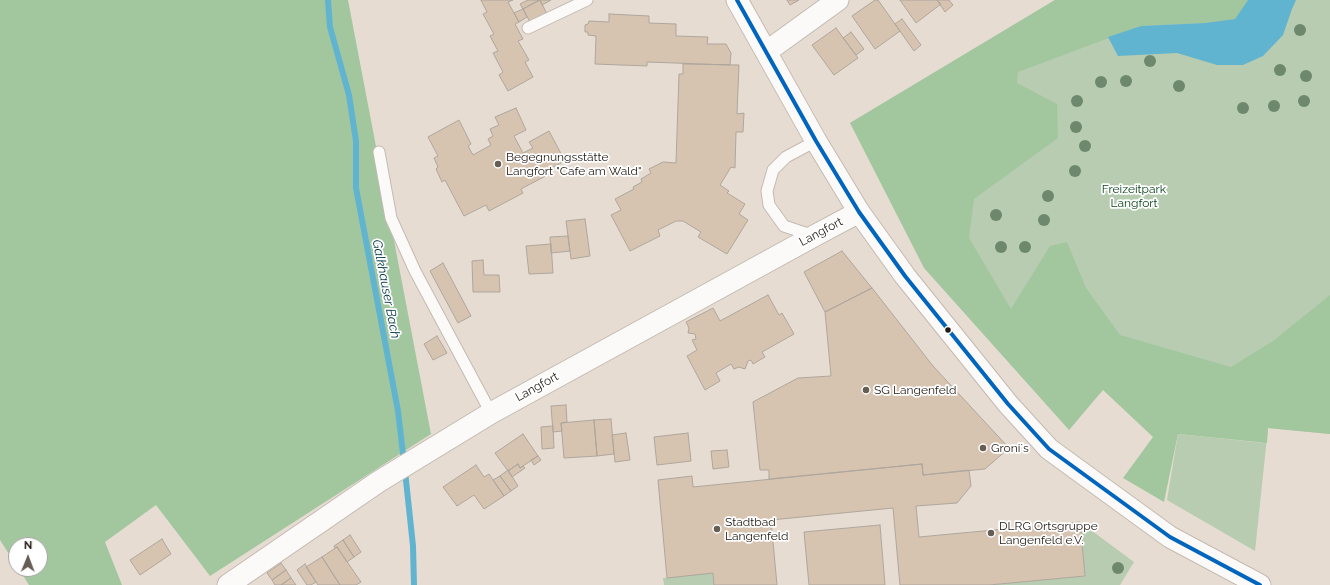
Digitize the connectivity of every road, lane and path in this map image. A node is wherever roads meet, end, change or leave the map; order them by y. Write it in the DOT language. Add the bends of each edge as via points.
graph roads {
  1 [pos="588,0"];
  2 [pos="737,0"];
  3 [pos="838,0"];
  4 [pos="528,28"];
  5 [pos="766,52"];
  6 [pos="816,141"];
  7 [pos="379,152"];
  8 [pos="859,212"];
  9 [pos="814,236"];
  10 [pos="491,413"];
  11 [pos="228,585"];
  12 [pos="1260,585"];
  1 -- 4 [label="lane"];
  2 -- 5 [label="street"];
  3 -- 5 [label="street"];
  5 -- 6 [label="street"];
  6 -- 8 [label="street"];
  6 -- 9 [label="lane" via="786,157 773,170 767,191 769,205 784,226"];
  7 -- 10 [label="lane" via="391,218 415,271"];
  8 -- 9 [label="street, Langfort"];
  8 -- 12 [label="street" via="952,336 1049,449 1170,537"];
  9 -- 10 [label="street, Langfort"];
  10 -- 11 [label="street, Langfort" via="378,482"];
}
